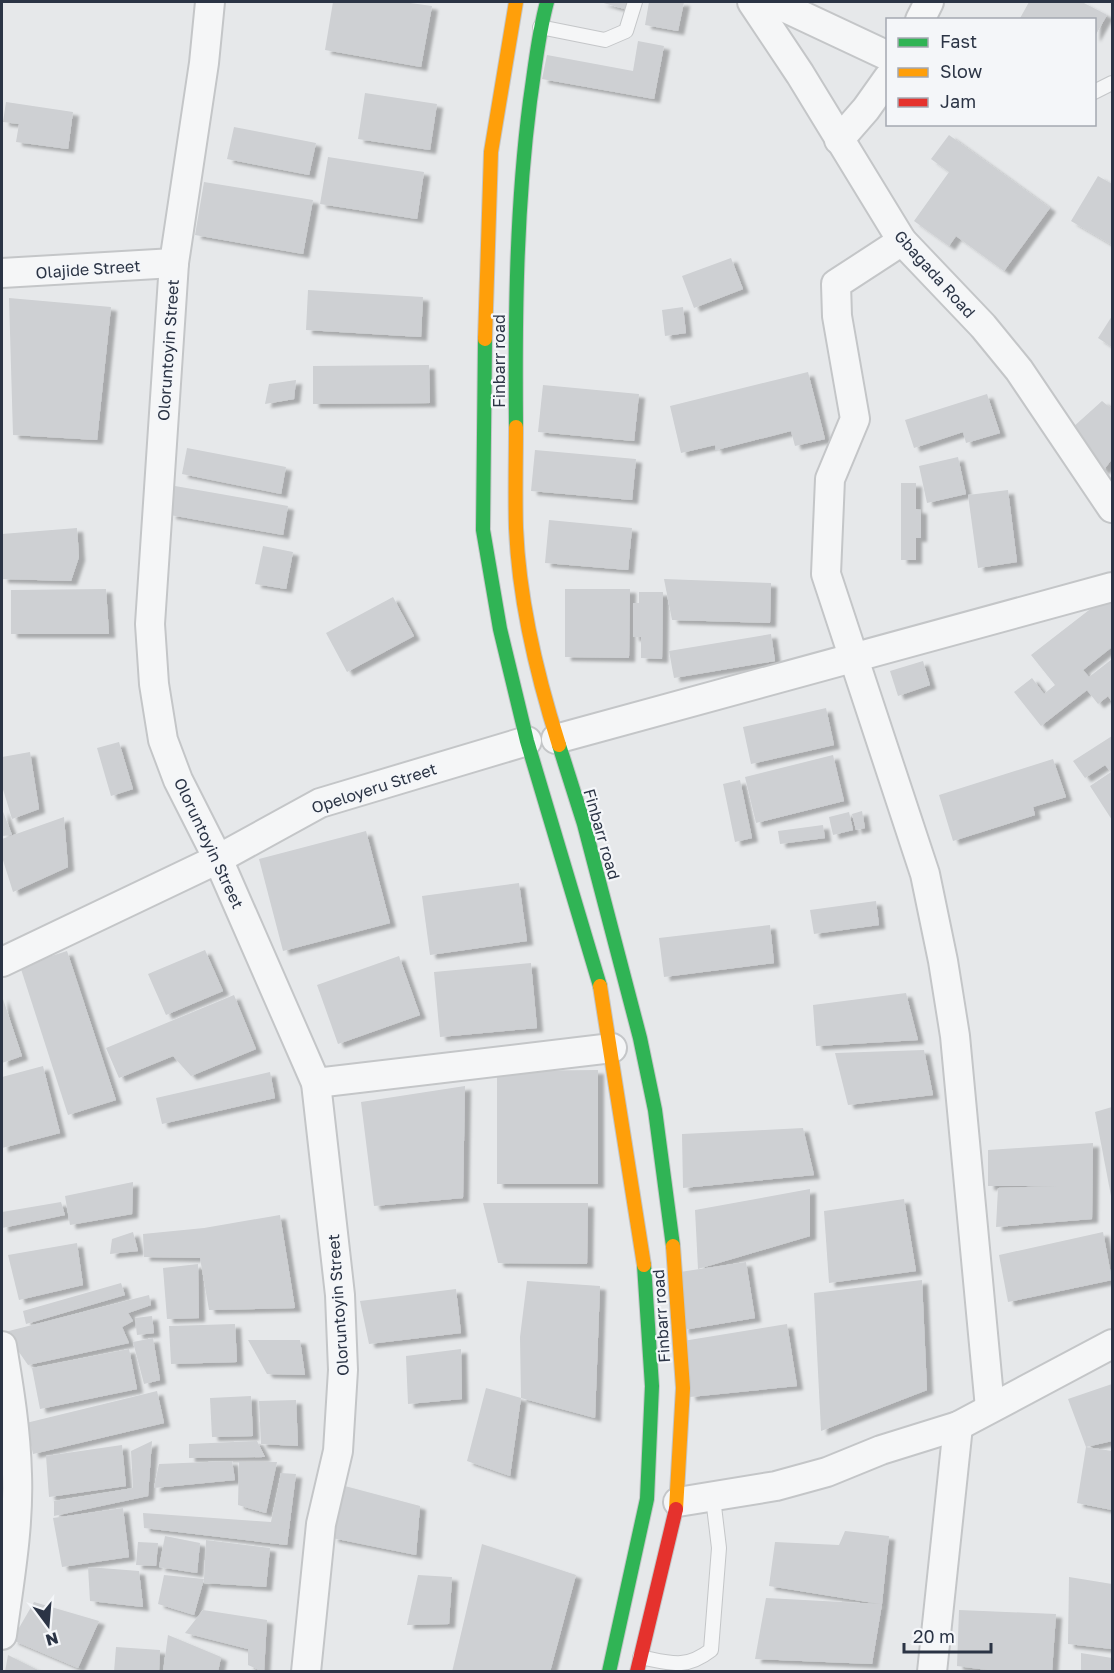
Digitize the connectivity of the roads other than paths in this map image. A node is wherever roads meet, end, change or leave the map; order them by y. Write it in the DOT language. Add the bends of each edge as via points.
graph roads {
  1 [pos="210,2"];
  2 [pos="516,2"];
  3 [pos="547,2"];
  4 [pos="635,2"];
  5 [pos="752,2"];
  6 [pos="773,2"];
  7 [pos="929,2"];
  8 [pos="921,18"];
  9 [pos="540,27"];
  10 [pos="886,55"];
  11 [pos="886,81"];
  12 [pos="1113,83"];
  13 [pos="1096,92"];
  14 [pos="839,140"];
  15 [pos="902,241"];
  16 [pos="174,263"];
  17 [pos="2,273"];
  18 [pos="1113,508"];
  19 [pos="499,530"];
  20 [pos="1113,587"];
  21 [pos="852,657"];
  22 [pos="556,739"];
  23 [pos="527,741"];
  24 [pos="219,860"];
  25 [pos="2,962"];
  26 [pos="612,1048"];
  27 [pos="316,1083"];
  28 [pos="1113,1344"];
  29 [pos="2,1346"];
  30 [pos="990,1408"];
  31 [pos="958,1426"];
  32 [pos="713,1498"];
  33 [pos="678,1502"];
  34 [pos="2,1635"];
  35 [pos="640,1657"];
  36 [pos="306,1671"];
  37 [pos="609,1671"];
  38 [pos="637,1671"];
  39 [pos="932,1671"];
  1 -- 16 [label="street, Oloruntoyin Street"];
  2 -- 19 [label="main road, Finbarr road" via="491,152 485,276"];
  3 -- 9 [label="main road, Finbarr road"];
  4 -- 9 [label="lane" via="626,31 616,38 605,40 558,25"];
  5 -- 14 [label="street, Gbagada Road"];
  6 -- 10 [label="street"];
  7 -- 8 [label="street"];
  9 -- 19 [label="main road, Finbarr road" via="523,154"];
  11 -- 14 [label="street"];
  12 -- 13 [label="lane"];
  14 -- 15 [label="street, Gbagada Road"];
  15 -- 18 [label="street, Gbagada Road" via="1019,370"];
  15 -- 21 [label="street" via="836,284 837,316 855,419 830,479 826,574"];
  16 -- 17 [label="street, Olajide Street"];
  16 -- 24 [label="street, Oloruntoyin Street" via="150,624 154,684 163,740 178,780"];
  19 -- 22 [label="main road, Finbarr road"];
  19 -- 23 [label="main road, Finbarr road" via="501,630"];
  20 -- 21 [label="street"];
  21 -- 22 [label="street"];
  21 -- 30 [label="street" via="925,874 943,961 955,1036"];
  22 -- 33 [label="main road, Finbarr road" via="590,846 655,1110 673,1246 683,1388"];
  23 -- 24 [label="street, Opeloyeru Street" via="320,802"];
  23 -- 26 [label="main road, Finbarr road" via="599,981"];
  24 -- 25 [label="street, Opeloyeru Street"];
  24 -- 27 [label="street, Oloruntoyin Street"];
  26 -- 27 [label="street"];
  26 -- 37 [label="main road, Finbarr road" via="643,1246 652,1386 647,1499"];
  27 -- 36 [label="street, Oloruntoyin Street" via="340,1295 344,1370 339,1451 321,1524"];
  28 -- 30 [label="street"];
  29 -- 34 [label="street" via="12,1403 17,1474 15,1536"];
  30 -- 31 [label="street"];
  31 -- 32 [label="street" via="826,1472"];
  31 -- 39 [label="street"];
  32 -- 33 [label="street"];
  32 -- 35 [label="lane" via="719,1548 711,1650 697,1660 679,1665"];
  33 -- 35 [label="main road, Finbarr road"];
  35 -- 38 [label="main road, Finbarr road"];
}
